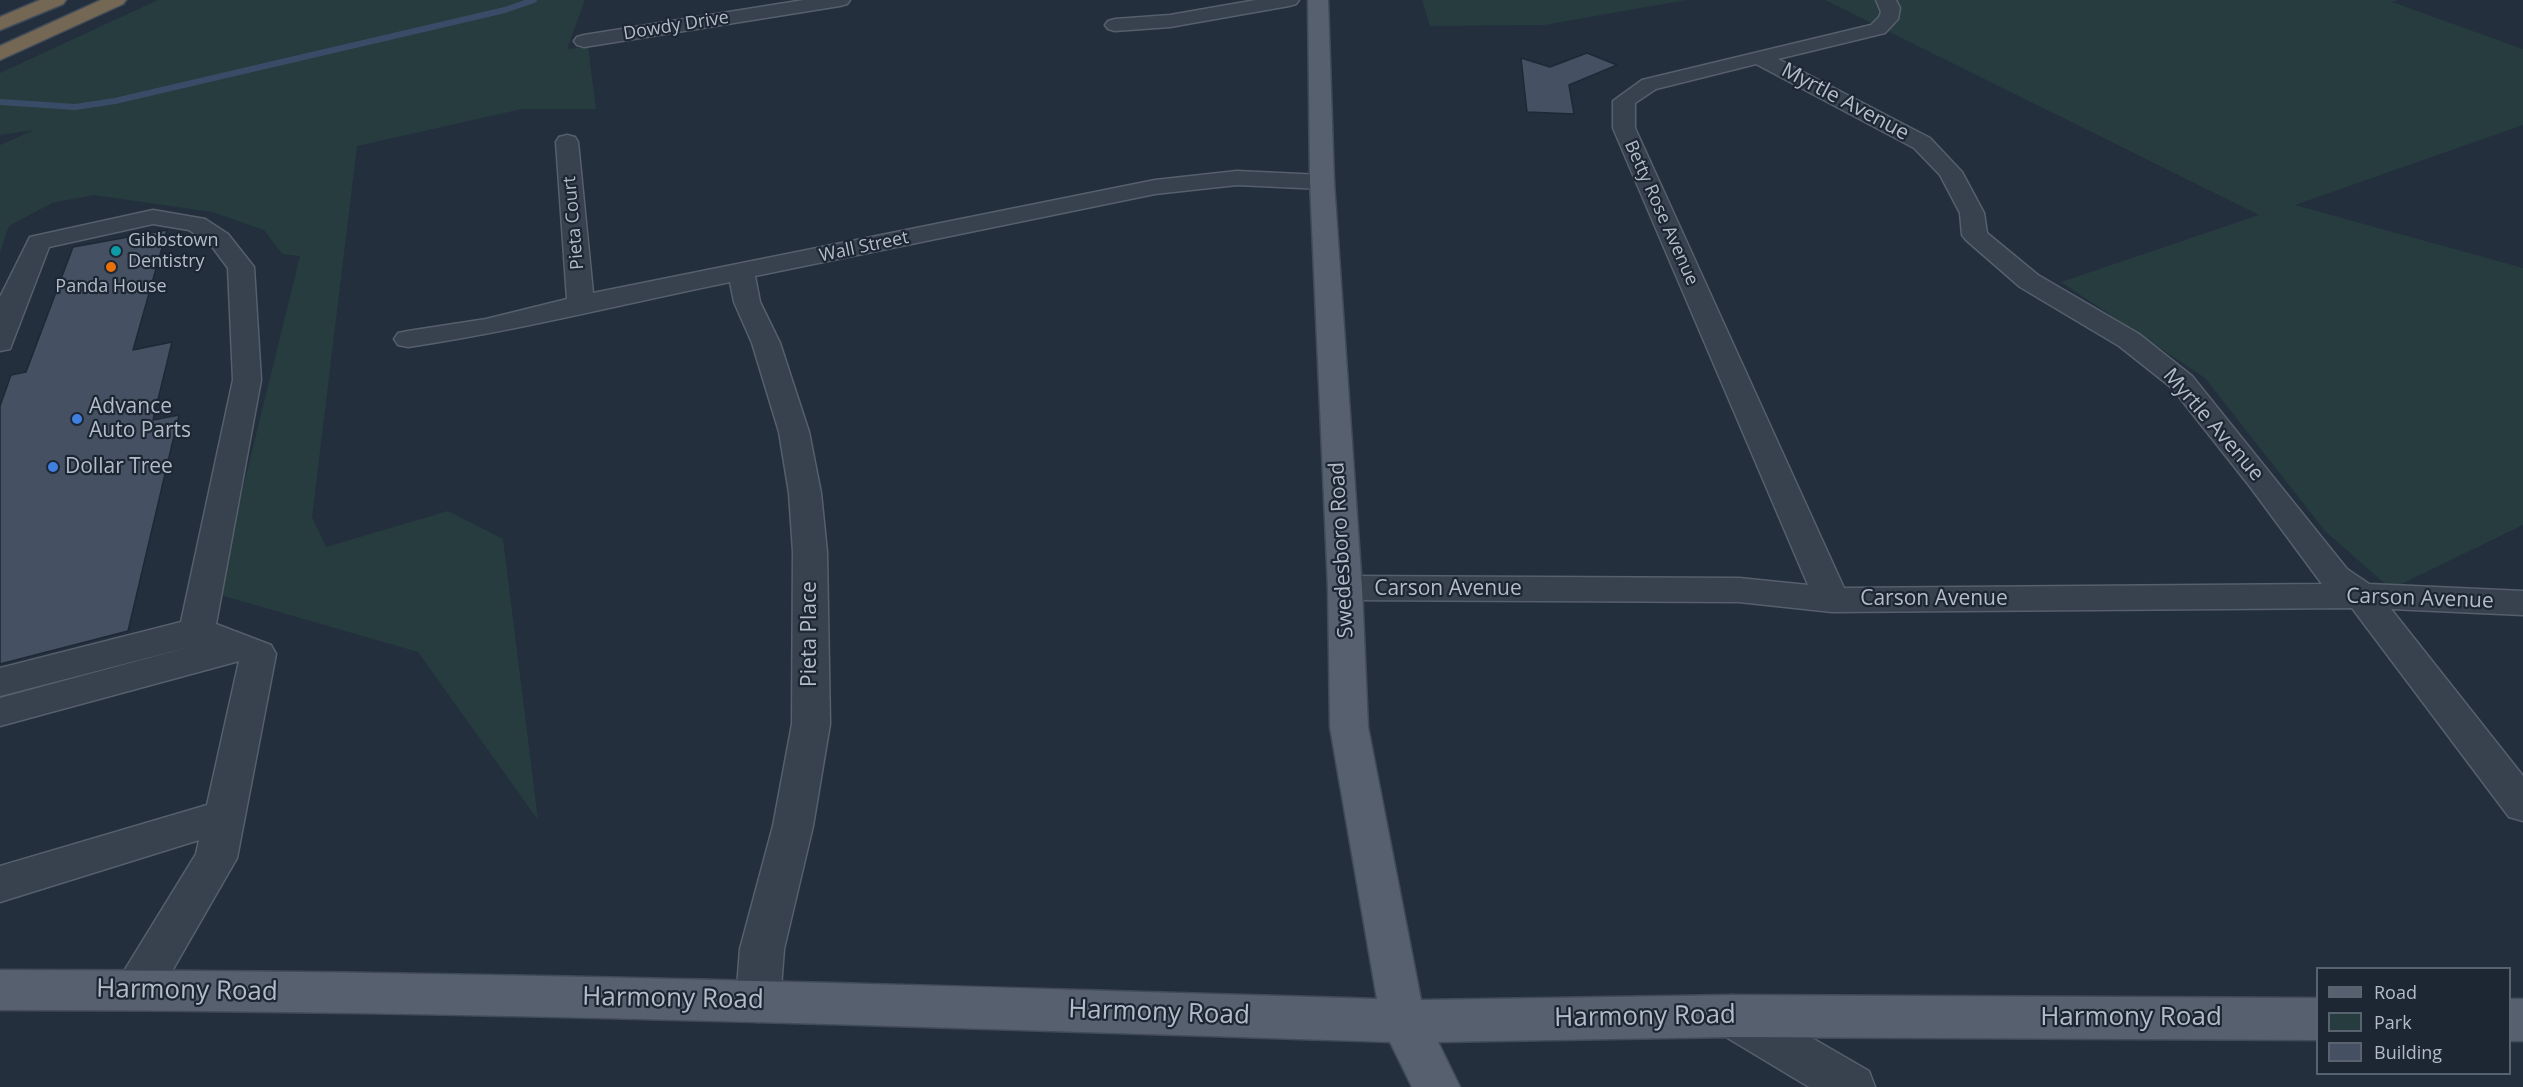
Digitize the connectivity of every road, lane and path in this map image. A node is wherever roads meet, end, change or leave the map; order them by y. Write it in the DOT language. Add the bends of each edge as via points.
graph roads {
  1 [pos="56,0"];
  2 [pos="105,0"];
  3 [pos="116,0"];
  4 [pos="840,0"];
  5 [pos="1289,0"];
  6 [pos="1318,0"];
  7 [pos="1891,1"];
  8 [pos="0,24"];
  9 [pos="1115,25"];
  10 [pos="584,41"];
  11 [pos="0,46"];
  12 [pos="0,54"];
  13 [pos="1760,58"];
  14 [pos="567,142"];
  15 [pos="1322,182"];
  16 [pos="741,273"];
  17 [pos="7,304"];
  18 [pos="581,304"];
  19 [pos="408,339"];
  20 [pos="0,344"];
  21 [pos="2523,581"];
  22 [pos="1345,588"];
  23 [pos="2361,596"];
  24 [pos="1832,600"];
  25 [pos="2508,602"];
  26 [pos="197,631"];
  27 [pos="237,647"];
  28 [pos="0,682"];
  29 [pos="0,712"];
  30 [pos="2523,806"];
  31 [pos="225,816"];
  32 [pos="0,884"];
  33 [pos="0,990"];
  34 [pos="137,990"];
  35 [pos="758,1001"];
  36 [pos="1732,1016"];
  37 [pos="2316,1019"];
  38 [pos="1402,1021"];
  39 [pos="1437,1087"];
  40 [pos="1852,1087"];
  1 -- 8 [label="highway"];
  2 -- 11 [label="highway"];
  3 -- 12 [label="highway"];
  4 -- 10 [label="street, Dowdy Drive"];
  5 -- 9 [label="street" via="1170,21"];
  6 -- 15 [label="main road, Swedesboro Road"];
  7 -- 13 [label="street, Betty Rose Avenue" via="1892,12 1878,29"];
  13 -- 23 [label="street, Myrtle Avenue" via="1922,143 1950,172 1972,213 1975,235 2028,281 2109,327 2182,382 2330,570"];
  13 -- 24 [label="street, Betty Rose Avenue" via="1650,84 1624,101 1623,128"];
  14 -- 18 [label="street, Pieta Court"];
  15 -- 16 [label="street, Wall Street" via="1237,178 1164,185"];
  15 -- 22 [label="main road, Swedesboro Road"];
  16 -- 18 [label="street, Wall Street"];
  16 -- 35 [label="street, Pieta Place" via="747,302 766,343 794,432 810,552 811,724 793,826 762,950"];
  17 -- 20 [label="street"];
  17 -- 26 [label="street" via="39,242 153,217 196,224 219,238 241,267 247,380"];
  18 -- 19 [label="street, Wall Street" via="486,327"];
  21 -- 25 [label="street"];
  22 -- 24 [label="street, Carson Avenue" via="1739,590"];
  22 -- 38 [label="main road, Swedesboro Road" via="1349,726"];
  23 -- 24 [label="street, Carson Avenue"];
  23 -- 25 [label="street, Carson Avenue"];
  23 -- 30 [label="street, Myrtle Avenue"];
  26 -- 27 [label="street"];
  26 -- 28 [label="street"];
  27 -- 29 [label="street"];
  27 -- 31 [label="street" via="258,654"];
  31 -- 32 [label="street"];
  31 -- 34 [label="street" via="216,858"];
  33 -- 34 [label="main road, Harmony Road"];
  34 -- 35 [label="main road, Harmony Road"];
  35 -- 38 [label="main road, Harmony Road"];
  36 -- 37 [label="main road, Harmony Road"];
  36 -- 38 [label="main road, Harmony Road"];
  36 -- 40 [label="street"];
  38 -- 39 [label="main road, Swedesboro Road"];
}
